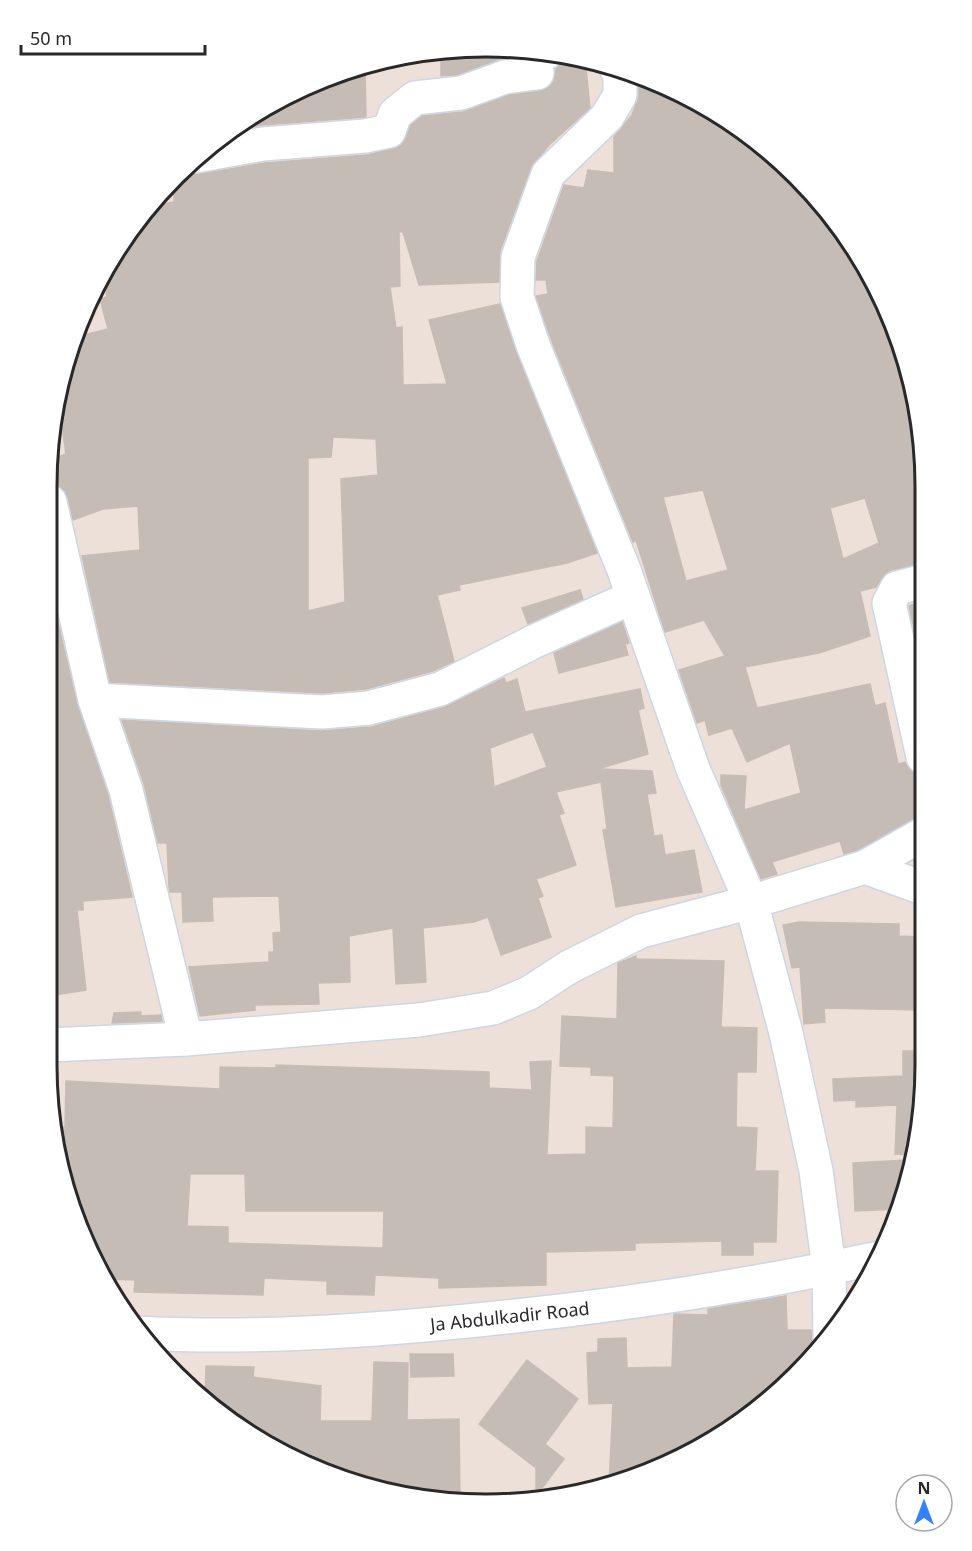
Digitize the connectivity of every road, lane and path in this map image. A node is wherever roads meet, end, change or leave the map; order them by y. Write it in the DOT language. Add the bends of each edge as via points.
graph roads {
  1 [pos="536,60"];
  2 [pos="620,79"];
  3 [pos="217,152"];
  4 [pos="57,533"];
  5 [pos="915,583"];
  6 [pos="633,597"];
  7 [pos="95,700"];
  8 [pos="915,722"];
  9 [pos="915,839"];
  10 [pos="865,867"];
  11 [pos="915,885"];
  12 [pos="751,902"];
  13 [pos="186,1039"];
  14 [pos="57,1045"];
  15 [pos="868,1260"];
  16 [pos="829,1268"];
  17 [pos="830,1321"];
  18 [pos="152,1334"];
  1 -- 3 [label="street" via="537,73 505,77 461,93 415,98 395,114 389,131"];
  2 -- 6 [label="street" via="620,95 607,117 548,174 518,257 517,297"];
  4 -- 7 [label="street"];
  5 -- 8 [label="street" via="897,588 889,603"];
  6 -- 7 [label="street" via="440,689 369,708 322,712"];
  6 -- 12 [label="street" via="693,770"];
  7 -- 13 [label="street" via="126,790"];
  9 -- 10 [label="street"];
  10 -- 11 [label="street"];
  10 -- 12 [label="street"];
  12 -- 13 [label="street" via="641,931 569,967 529,993 493,1008 419,1020"];
  12 -- 16 [label="street" via="786,1033 816,1172"];
  13 -- 14 [label="street"];
  15 -- 16 [label="street, Ja Abdulkadir Road"];
  16 -- 17 [label="street"];
  16 -- 18 [label="street, Ja Abdulkadir Road" via="601,1308 400,1328 216,1337"];
}
